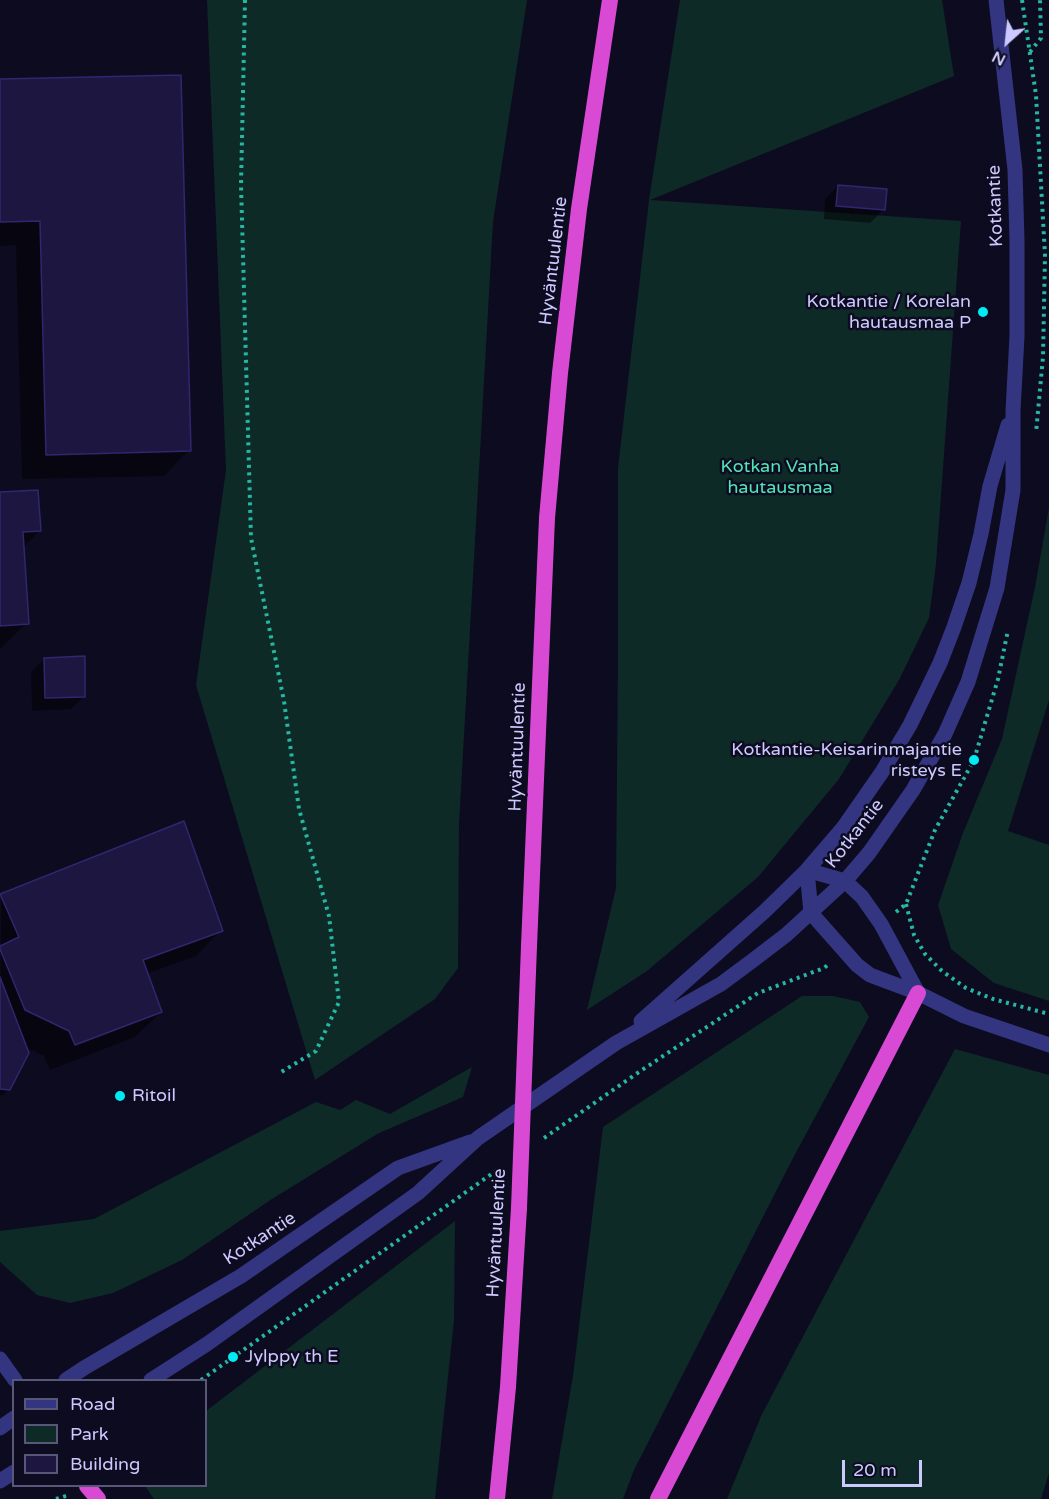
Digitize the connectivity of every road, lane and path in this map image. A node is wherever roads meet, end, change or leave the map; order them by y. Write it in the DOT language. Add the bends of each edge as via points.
graph roads {
  1 [pos="245,0"];
  2 [pos="610,0"];
  3 [pos="996,0"];
  4 [pos="1022,0"];
  5 [pos="1041,0"];
  6 [pos="1030,52"];
  7 [pos="1042,213"];
  8 [pos="1049,213"];
  9 [pos="1013,411"];
  10 [pos="1035,439"];
  11 [pos="1009,625"];
  12 [pos="807,870"];
  13 [pos="845,881"];
  14 [pos="906,904"];
  15 [pos="811,913"];
  16 [pos="881,924"];
  17 [pos="845,952"];
  18 [pos="918,993"];
  19 [pos="1049,1014"];
  20 [pos="616,1043"];
  21 [pos="1049,1046"];
  22 [pos="278,1074"];
  23 [pos="478,1138"];
  24 [pos="539,1141"];
  25 [pos="510,1162"];
  26 [pos="0,1359"];
  27 [pos="14,1379"];
  28 [pos="68,1379"];
  29 [pos="154,1379"];
  30 [pos="202,1379"];
  31 [pos="89,1487"];
  32 [pos="98,1499"];
  33 [pos="497,1499"];
  34 [pos="658,1499"];
  1 -- 22 [label="path" via="241,185 251,538 284,701 300,809 328,916 339,1002 316,1051"];
  2 -- 33 [label="highway, Hyväntuulentie, bridge" via="576,233 547,518 519,1208"];
  3 -- 9 [label="street, Kotkantie" via="1015,170 1017,336"];
  4 -- 6 [label="path"];
  5 -- 6 [label="path" via="1041,38"];
  6 -- 7 [label="path"];
  7 -- 8 [label="path"];
  7 -- 10 [label="path" via="1043,357"];
  9 -- 12 [label="street, Kotkantie" via="990,486 969,583 940,663 882,772 843,828"];
  9 -- 13 [label="street, Kotkantie" via="1010,511 997,588 968,682 945,734 913,790"];
  11 -- 14 [label="path" via="974,760 935,830"];
  12 -- 13 [label="street"];
  12 -- 15 [label="street"];
  12 -- 20 [label="street, Kotkantie"];
  13 -- 15 [label="street, Kotkantie"];
  13 -- 16 [label="street"];
  14 -- 16 [label="path"];
  14 -- 19 [label="path" via="914,935 942,971 966,988 993,999"];
  15 -- 17 [label="street"];
  15 -- 20 [label="street, Kotkantie" via="721,984"];
  16 -- 18 [label="street"];
  17 -- 18 [label="street" via="870,975"];
  17 -- 24 [label="path" via="824,968 758,993"];
  18 -- 21 [label="street" via="964,1016"];
  18 -- 34 [label="highway"];
  20 -- 23 [label="street, Kotkantie"];
  23 -- 28 [label="street, Kotkantie" via="398,1168 241,1276"];
  23 -- 29 [label="street, Kotkantie" via="418,1192"];
  25 -- 30 [label="path"];
  26 -- 27 [label="street"];
  31 -- 32 [label="highway"];
}
